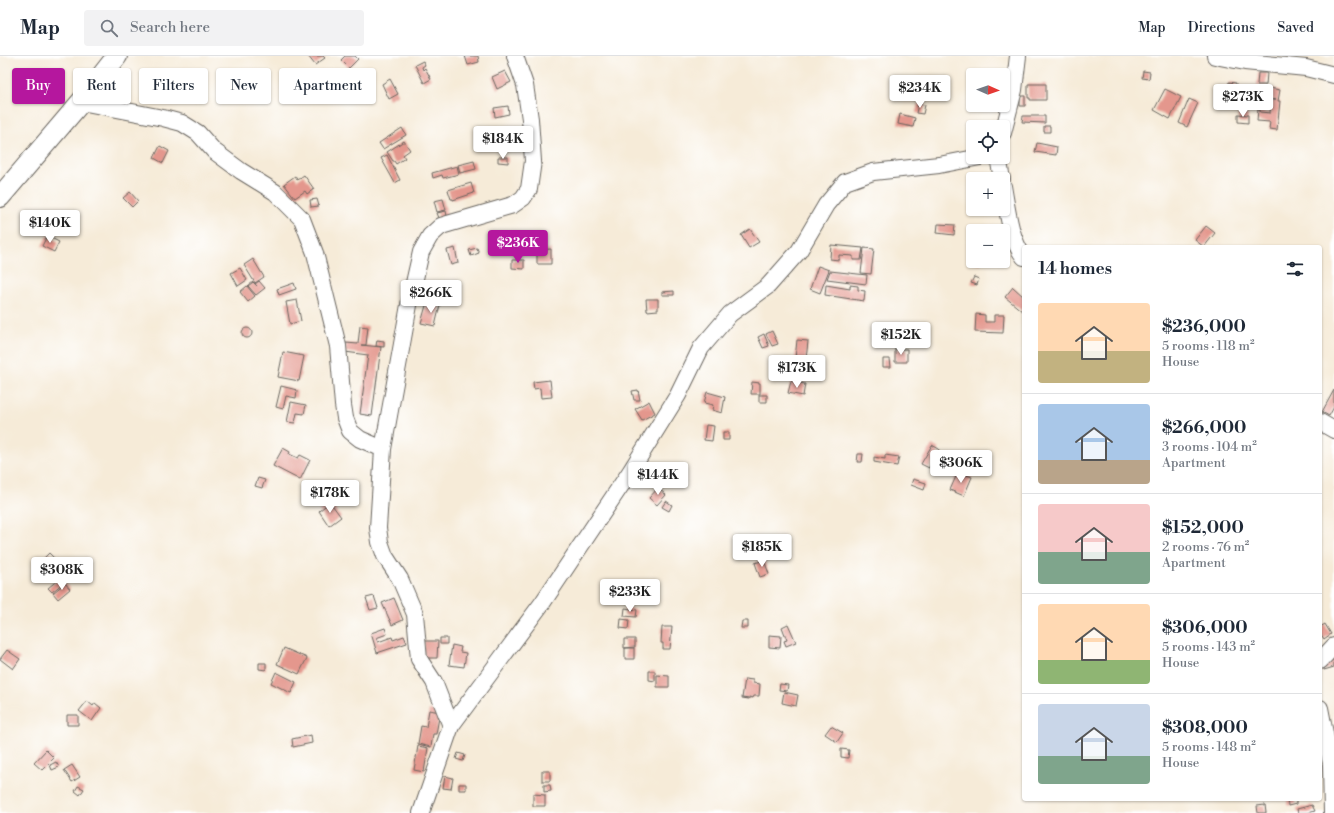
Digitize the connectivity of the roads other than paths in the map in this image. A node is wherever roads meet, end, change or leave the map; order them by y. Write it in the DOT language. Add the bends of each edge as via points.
graph roads {
  1 [pos="117,56"];
  2 [pos="515,56"];
  3 [pos="1018,56"];
  4 [pos="1215,56"];
  5 [pos="107,68"];
  6 [pos="1334,75"];
  7 [pos="78,104"];
  8 [pos="90,104"];
  9 [pos="1006,120"];
  10 [pos="966,160"];
  11 [pos="0,197"];
  12 [pos="1008,216"];
  13 [pos="1022,254"];
  14 [pos="1322,423"];
  15 [pos="1334,430"];
  16 [pos="383,449"];
  17 [pos="1334,646"];
  18 [pos="1322,659"];
  19 [pos="1322,718"];
  20 [pos="451,726"];
  21 [pos="421,813"];
  22 [pos="1332,813"];
  1 -- 5 [label="main road"];
  2 -- 16 [label="street" via="525,85 530,119 532,161 529,189 523,198 513,205 441,226 430,236 421,252"];
  3 -- 9 [label="street" via="1014,90"];
  4 -- 6 [label="street" via="1245,62 1306,68"];
  7 -- 11 [label="main road"];
  8 -- 16 [label="street" via="182,123 198,133 214,151 275,192 302,219 315,253 336,339 345,418 350,431 360,439"];
  10 -- 20 [label="street" via="873,172 845,182 826,205 799,251 768,286 730,314 702,348 678,395 625,479 543,602"];
  12 -- 13 [label="street"];
  14 -- 15 [label="street"];
  16 -- 20 [label="street" via="378,521 380,542 415,614 419,659 434,682"];
  17 -- 18 [label="street"];
  19 -- 22 [label="street" via="1331,764"];
  20 -- 21 [label="street"];
}
